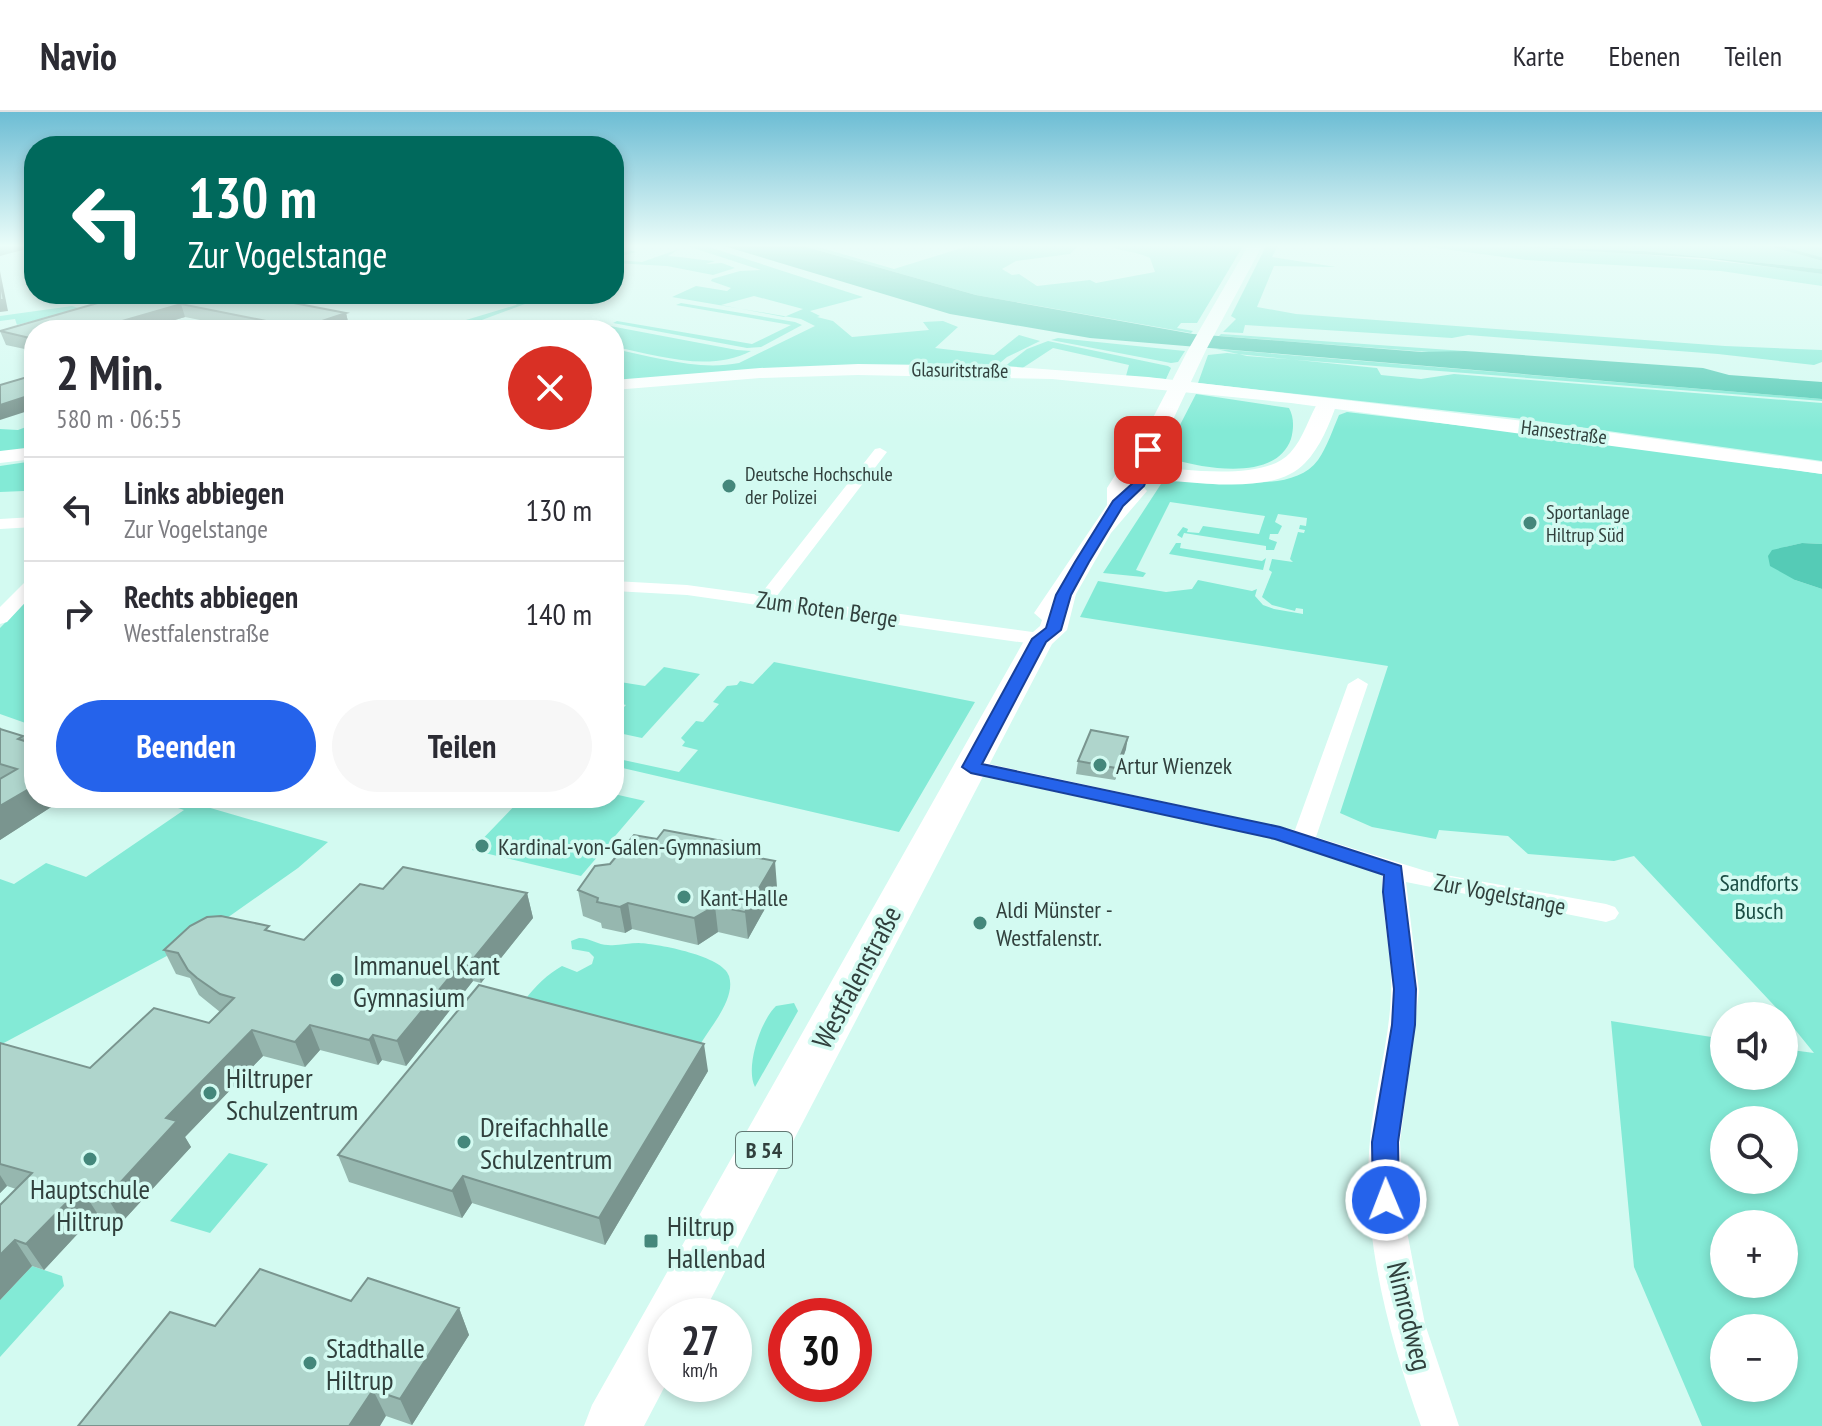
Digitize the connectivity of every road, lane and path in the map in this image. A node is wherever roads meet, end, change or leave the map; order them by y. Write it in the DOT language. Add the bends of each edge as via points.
graph roads {
  1 [pos="1221,307"];
  2 [pos="624,384"];
  3 [pos="1305,400"];
  4 [pos="1327,403"];
  5 [pos="1309,435"];
  6 [pos="880,452"];
  7 [pos="24,454"];
  8 [pos="0,457"];
  9 [pos="1139,467"];
  10 [pos="1822,468"];
  11 [pos="24,523"];
  12 [pos="0,524"];
  13 [pos="624,587"];
  14 [pos="24,593"];
  15 [pos="764,601"];
  16 [pos="0,618"];
  17 [pos="1040,639"];
  18 [pos="1358,684"];
  19 [pos="971,767"];
  20 [pos="1303,840"];
  21 [pos="1394,871"];
  22 [pos="1606,913"];
  23 [pos="683,1298"];
  24 [pos="648,1362"];
  25 [pos="613,1426"];
  26 [pos="1440,1426"];
  1 -- 9 [label="main road, Westfalenstraße / B 54"];
  2 -- 3 [label="main road, Glasuritstraße" via="801,371 955,370 1114,379"];
  3 -- 4 [label="main road, Hansestraße"];
  3 -- 5 [label="main road"];
  4 -- 5 [label="main road"];
  4 -- 10 [label="main road, Hansestraße"];
  5 -- 9 [label="main road" via="1300,456 1285,467 1253,475"];
  6 -- 15 [label="street"];
  7 -- 8 [label="main road"];
  9 -- 17 [label="main road, Westfalenstraße / B 54" via="1136,491 1118,504 1063,595 1053,630"];
  11 -- 12 [label="street"];
  13 -- 15 [label="street, Zum Roten Berge"];
  14 -- 16 [label="street"];
  15 -- 17 [label="street, Zum Roten Berge"];
  17 -- 19 [label="main road, Westfalenstraße / B 54"];
  18 -- 20 [label="street"];
  19 -- 20 [label="street, Zur Vogelstange"];
  19 -- 23 [label="main road, Westfalenstraße / B 54"];
  20 -- 21 [label="street, Zur Vogelstange"];
  21 -- 22 [label="street, Zur Vogelstange"];
  21 -- 26 [label="street, Nimrodweg" via="1405,989 1385,1142 1386,1200 1411,1330"];
  24 -- 25 [label="main road"];
}
